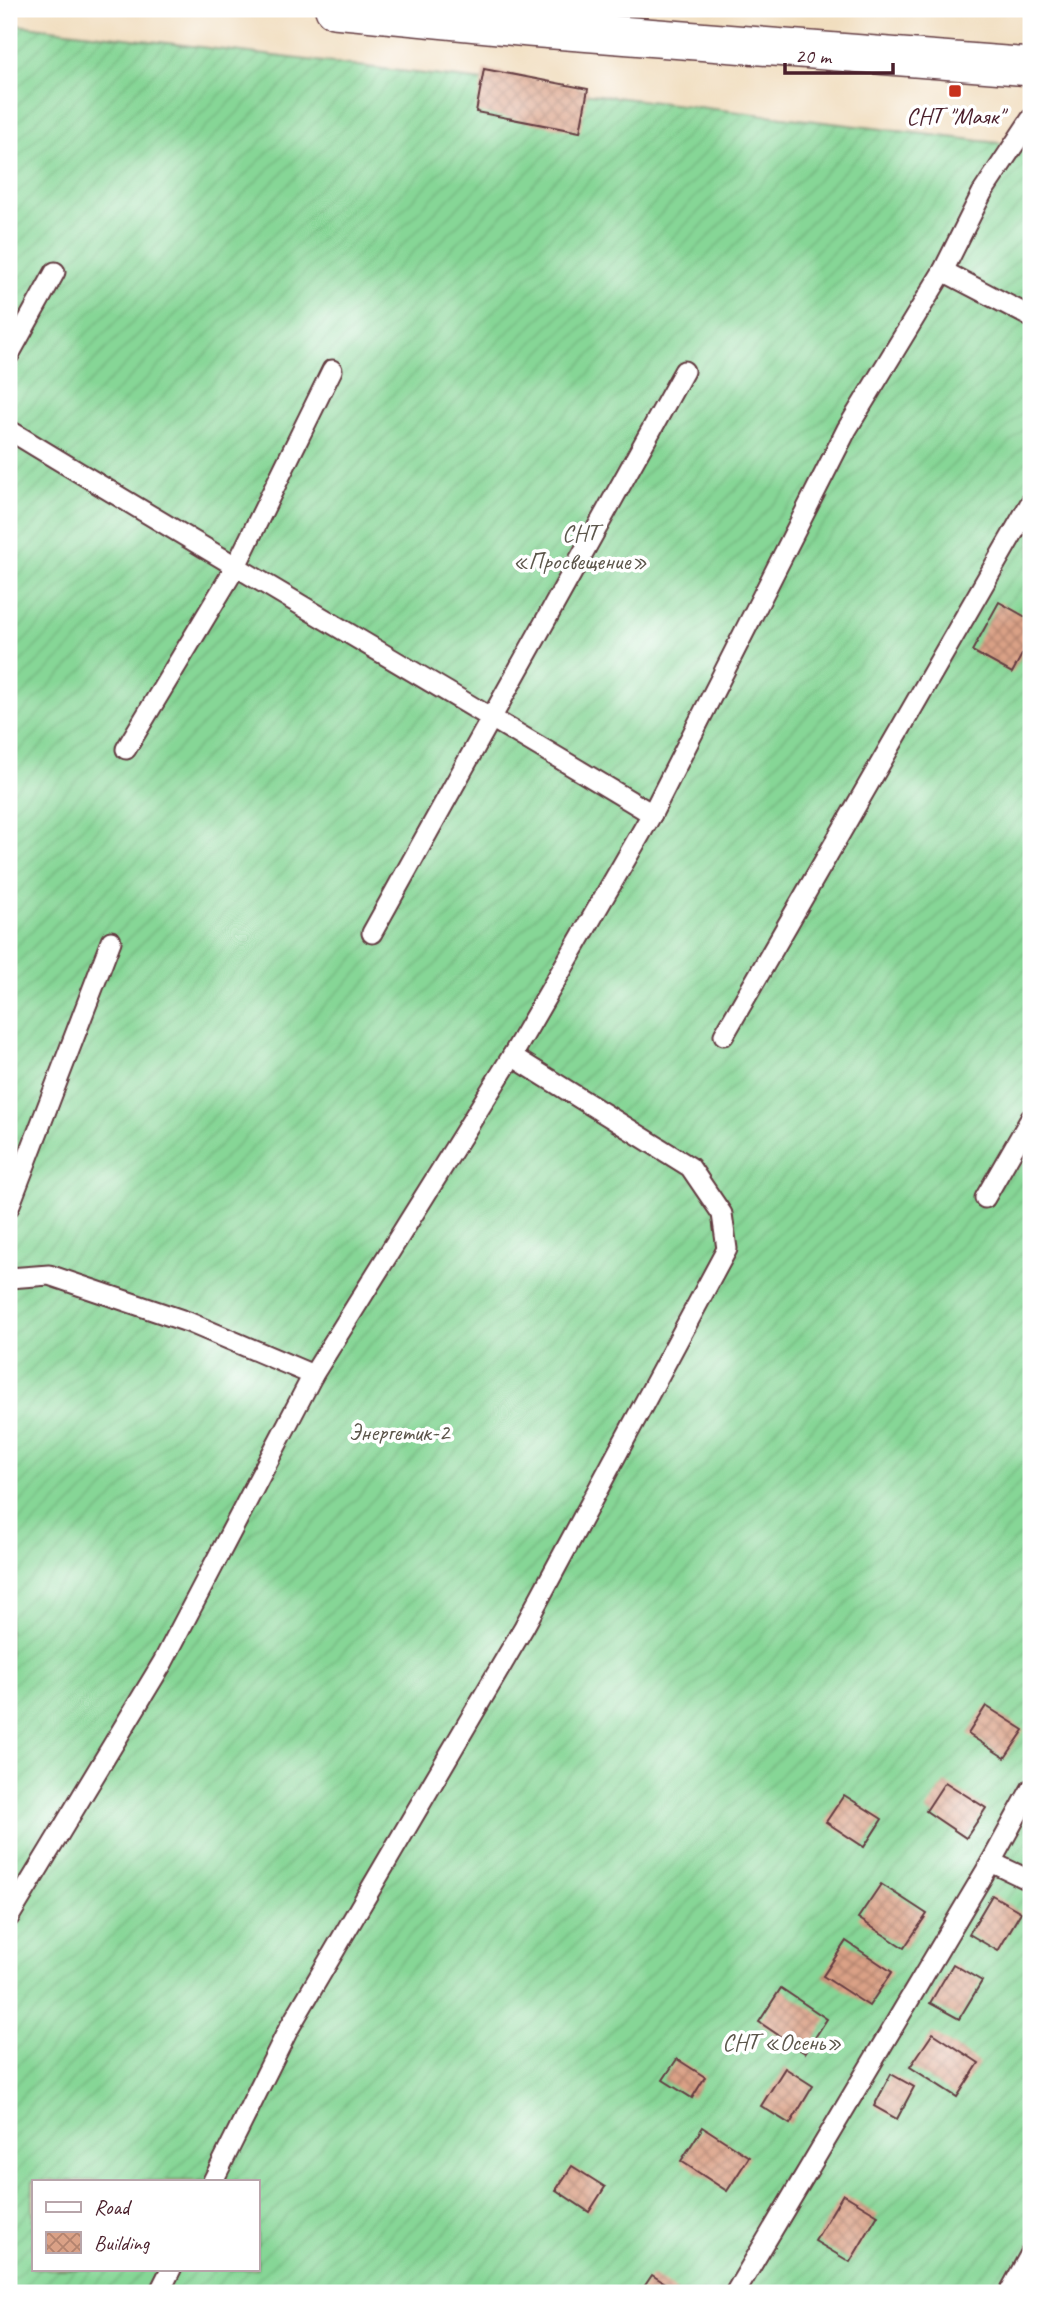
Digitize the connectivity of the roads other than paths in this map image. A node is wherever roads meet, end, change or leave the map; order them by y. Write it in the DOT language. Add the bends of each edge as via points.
graph roads {
  1 [pos="334,9"];
  2 [pos="524,18"];
  3 [pos="1031,67"];
  4 [pos="1031,119"];
  5 [pos="943,271"];
  6 [pos="55,272"];
  7 [pos="1031,317"];
  8 [pos="9,355"];
  9 [pos="332,370"];
  10 [pos="684,371"];
  11 [pos="9,430"];
  12 [pos="1031,502"];
  13 [pos="235,568"];
  14 [pos="492,717"];
  15 [pos="126,749"];
  16 [pos="652,814"];
  17 [pos="372,933"];
  18 [pos="111,941"];
  19 [pos="724,1035"];
  20 [pos="512,1056"];
  21 [pos="1031,1118"];
  22 [pos="985,1198"];
  23 [pos="9,1207"];
  24 [pos="9,1278"];
  25 [pos="313,1375"];
  26 [pos="1031,1788"];
  27 [pos="991,1862"];
  28 [pos="1031,1881"];
  29 [pos="9,1917"];
  30 [pos="214,2180"];
  31 [pos="1031,2253"];
  32 [pos="170,2270"];
  33 [pos="159,2293"];
  34 [pos="735,2293"];
  35 [pos="1009,2293"];
  1 -- 2 [label="street"];
  2 -- 3 [label="street"];
  4 -- 5 [label="lane" via="982,193"];
  5 -- 7 [label="lane"];
  5 -- 16 [label="lane" via="847,429"];
  6 -- 8 [label="lane"];
  9 -- 13 [label="lane"];
  10 -- 14 [label="lane"];
  11 -- 13 [label="lane"];
  12 -- 19 [label="lane"];
  13 -- 14 [label="lane"];
  13 -- 15 [label="lane"];
  14 -- 16 [label="lane"];
  14 -- 17 [label="lane"];
  16 -- 20 [label="lane"];
  18 -- 23 [label="lane"];
  20 -- 25 [label="lane"];
  20 -- 30 [label="lane" via="690,1167 722,1214 727,1249 524,1627 288,2030"];
  21 -- 22 [label="lane"];
  24 -- 25 [label="lane" via="49,1275 188,1322"];
  25 -- 29 [label="lane" via="163,1662"];
  26 -- 27 [label="lane"];
  27 -- 28 [label="lane"];
  27 -- 34 [label="lane"];
  31 -- 35 [label="lane"];
  32 -- 33 [label="lane"];
}
